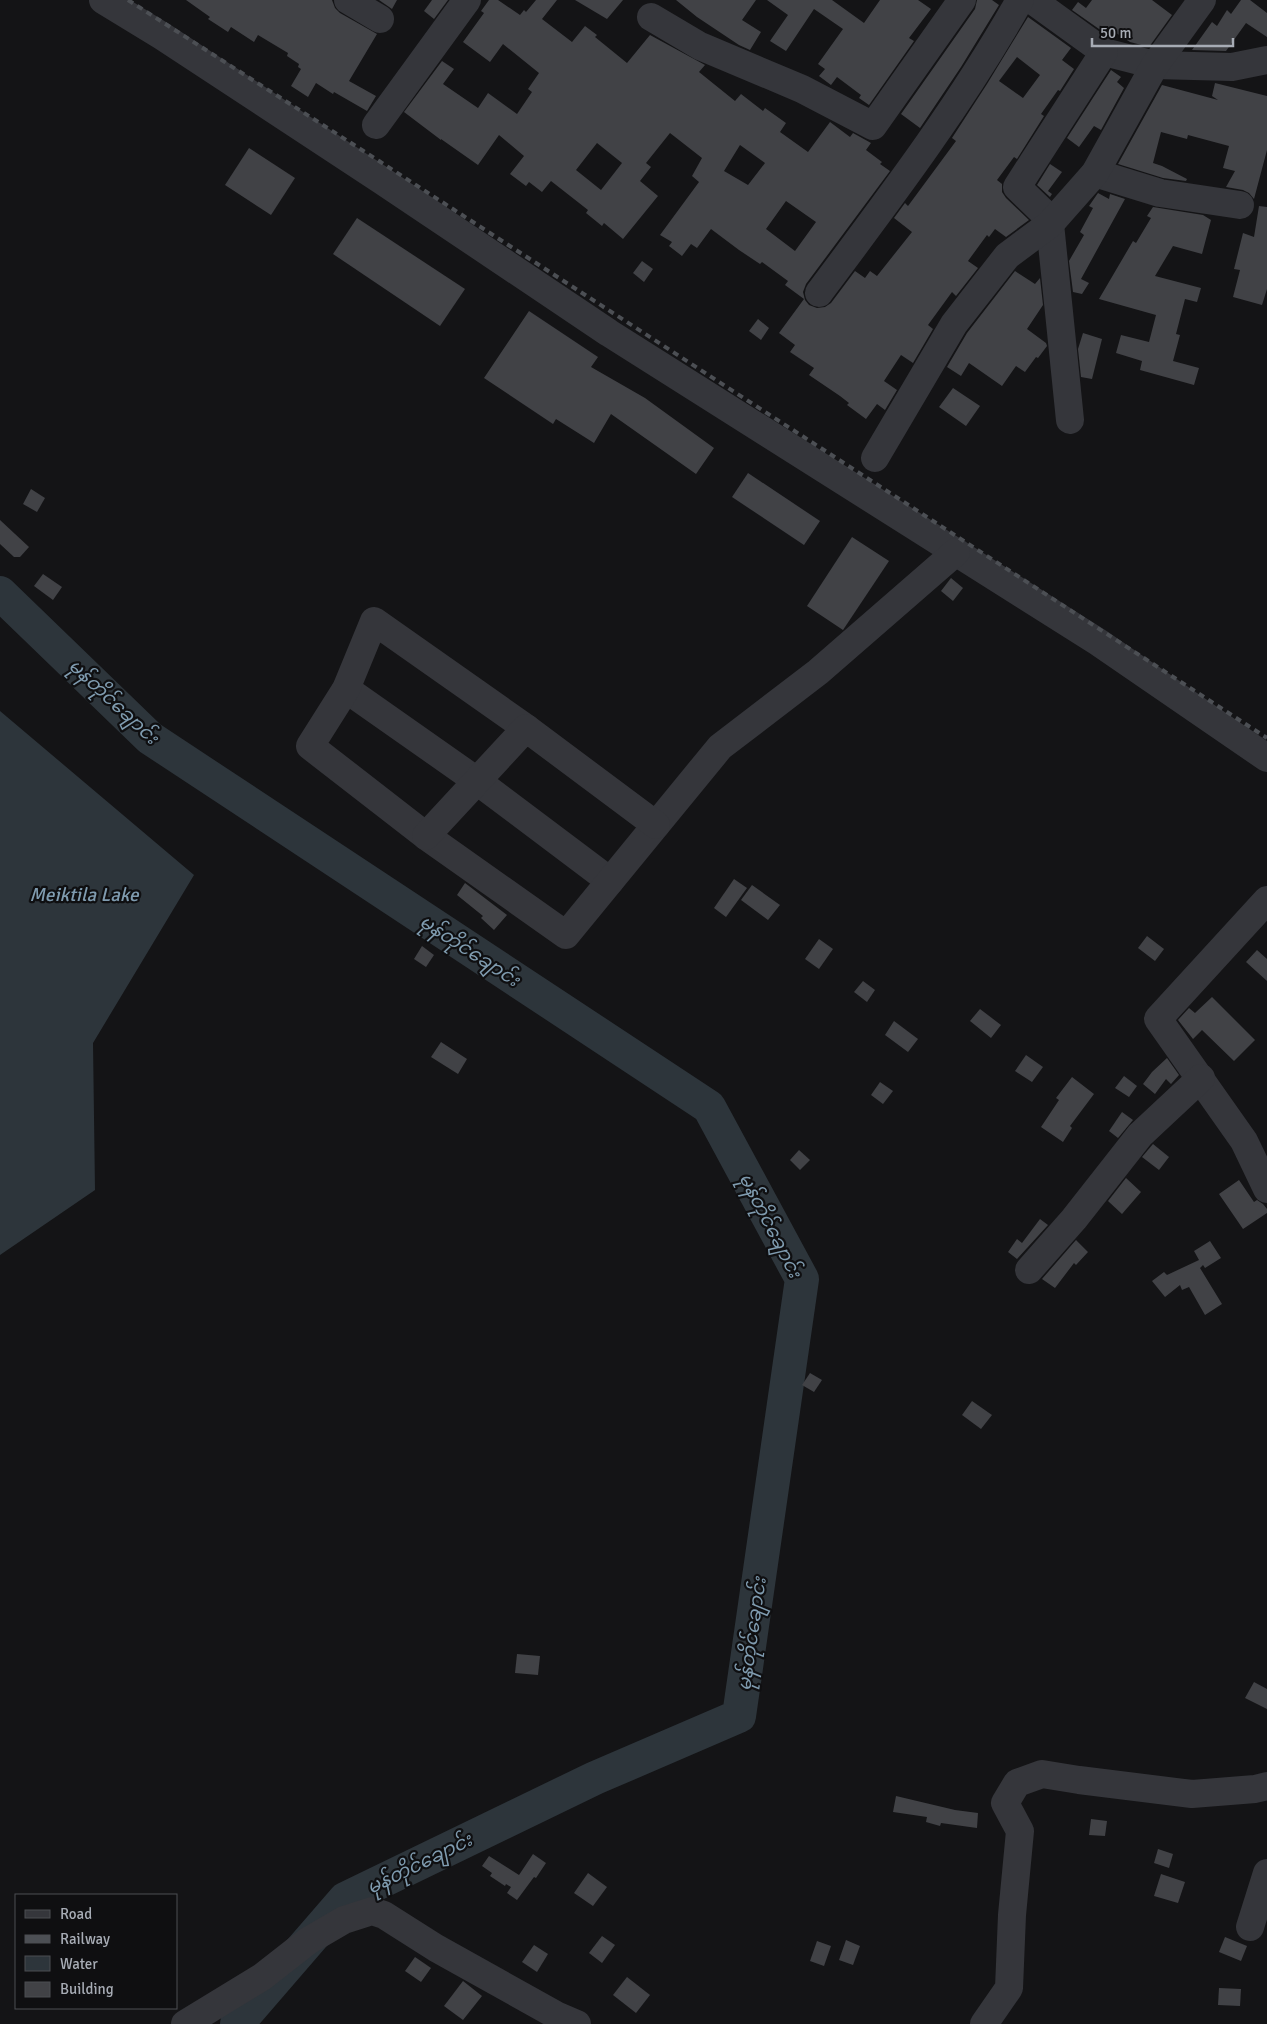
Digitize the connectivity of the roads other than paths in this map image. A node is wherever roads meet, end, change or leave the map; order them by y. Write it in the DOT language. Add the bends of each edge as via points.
graph roads {
  1 [pos="103,0"];
  2 [pos="348,0"];
  3 [pos="468,0"];
  4 [pos="962,0"];
  5 [pos="1020,0"];
  6 [pos="1032,0"];
  7 [pos="1202,0"];
  8 [pos="1062,8"];
  9 [pos="651,17"];
  10 [pos="380,19"];
  11 [pos="1104,52"];
  12 [pos="1267,60"];
  13 [pos="1155,65"];
  14 [pos="376,125"];
  15 [pos="1095,173"];
  16 [pos="1240,205"];
  17 [pos="1050,224"];
  18 [pos="819,293"];
  19 [pos="1070,420"];
  20 [pos="875,458"];
  21 [pos="956,552"];
  22 [pos="346,689"];
  23 [pos="526,728"];
  24 [pos="1267,758"];
  25 [pos="477,781"];
  26 [pos="656,825"];
  27 [pos="426,836"];
  28 [pos="610,881"];
  29 [pos="1267,900"];
  30 [pos="1200,1078"];
  31 [pos="1267,1189"];
  32 [pos="1028,1270"];
  33 [pos="1267,1786"];
  34 [pos="1267,1873"];
  35 [pos="1250,1928"];
  36 [pos="185,2024"];
  37 [pos="577,2024"];
  38 [pos="984,2024"];
  1 -- 21 [label="street" via="609,333"];
  2 -- 10 [label="street"];
  3 -- 14 [label="street"];
  4 -- 9 [label="street" via="873,126 802,89 700,46"];
  5 -- 18 [label="street" via="915,164"];
  6 -- 8 [label="street"];
  7 -- 13 [label="street"];
  8 -- 11 [label="street"];
  11 -- 13 [label="street"];
  11 -- 17 [label="street" via="1017,186 1048,217"];
  12 -- 13 [label="street" via="1232,67"];
  13 -- 15 [label="street"];
  15 -- 16 [label="street" via="1160,193"];
  15 -- 17 [label="street"];
  17 -- 19 [label="street"];
  17 -- 20 [label="street" via="1008,256 954,324"];
  21 -- 24 [label="street" via="1098,642"];
  21 -- 26 [label="street" via="818,672 720,747"];
  22 -- 23 [label="street" via="374,621"];
  22 -- 25 [label="street"];
  22 -- 27 [label="street" via="310,746"];
  23 -- 25 [label="street"];
  23 -- 26 [label="street"];
  25 -- 27 [label="street"];
  25 -- 28 [label="street"];
  26 -- 28 [label="street"];
  27 -- 28 [label="street" via="566,935"];
  29 -- 30 [label="street" via="1158,1019"];
  30 -- 31 [label="street" via="1244,1140"];
  30 -- 32 [label="street" via="1140,1135 1074,1219"];
  33 -- 38 [label="street" via="1192,1794 1042,1774 1017,1783 1005,1803 1020,1831 1009,1988"];
  34 -- 35 [label="street"];
  36 -- 37 [label="street" via="262,1977 308,1941 344,1920 372,1911"];
}
